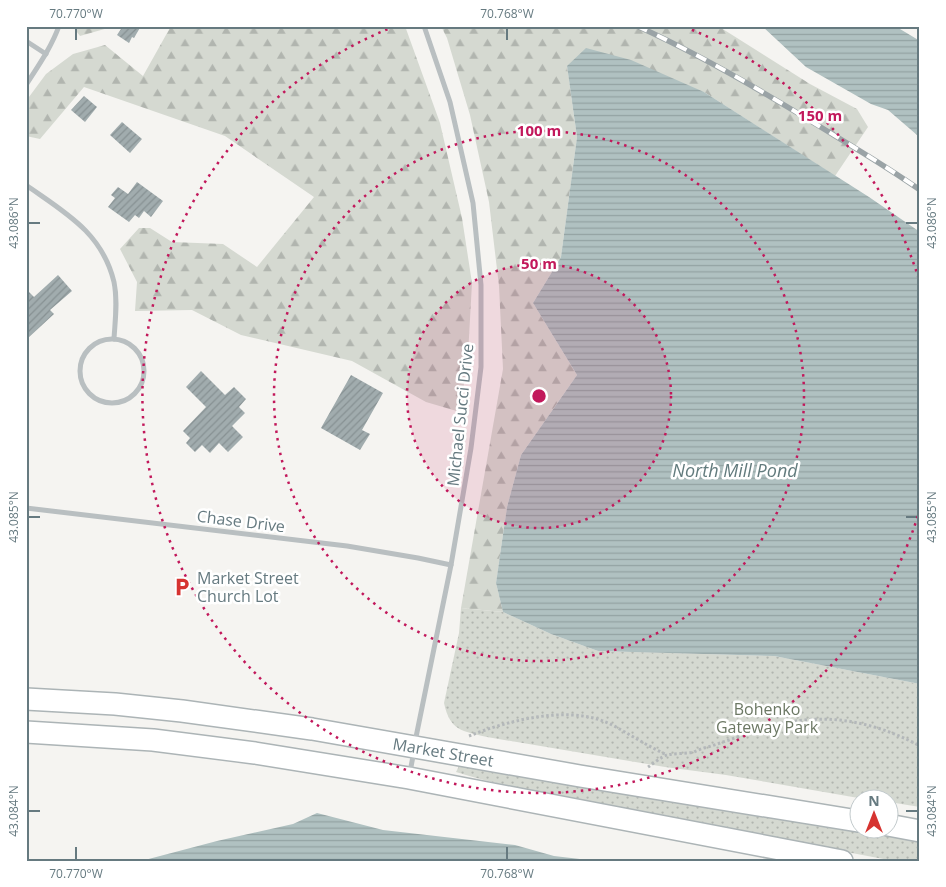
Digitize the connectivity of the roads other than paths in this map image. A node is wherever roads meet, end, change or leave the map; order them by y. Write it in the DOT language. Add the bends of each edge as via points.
graph roads {
  1 [pos="59,26"];
  2 [pos="424,26"];
  3 [pos="26,41"];
  4 [pos="46,54"];
  5 [pos="26,85"];
  6 [pos="26,185"];
  7 [pos="114,339"];
  8 [pos="26,508"];
  9 [pos="451,565"];
  10 [pos="26,699"];
  11 [pos="26,732"];
  12 [pos="415,746"];
  13 [pos="409,778"];
  14 [pos="848,819"];
  15 [pos="898,827"];
  16 [pos="920,830"];
  17 [pos="842,861"];
  1 -- 4 [label="street"];
  2 -- 9 [label="street, Michael Succi Drive" via="450,102 473,203 481,285 481,367 472,448"];
  3 -- 4 [label="street"];
  4 -- 5 [label="street"];
  6 -- 7 [label="street" via="85,229 98,245 114,283"];
  7 -- 7 [label="street" via="94,344 86,351 80,371 81,381 94,398 114,403 133,395 143,376 140,356 124,342"];
  8 -- 9 [label="street, Chase Drive" via="347,546"];
  9 -- 12 [label="street, Michael Succi Drive"];
  10 -- 12 [label="main road, Market Street" via="182,711"];
  11 -- 13 [label="main road, Market Street" via="215,747"];
  12 -- 13 [label="street, Michael Succi Drive"];
  12 -- 14 [label="main road, Market Street"];
  13 -- 17 [label="main road, Market Street"];
  15 -- 16 [label="main road"];
}
